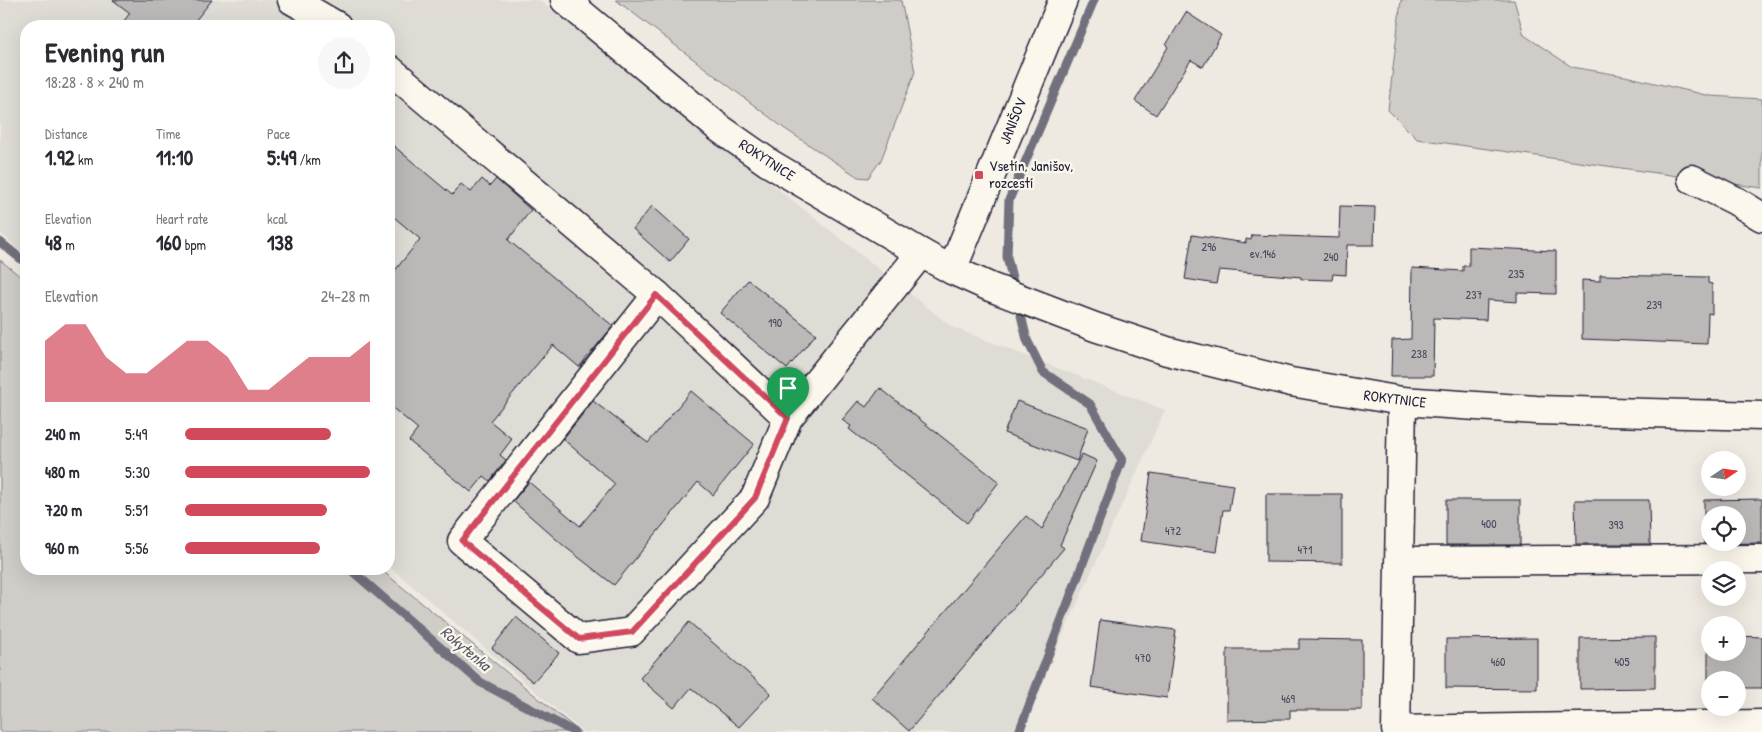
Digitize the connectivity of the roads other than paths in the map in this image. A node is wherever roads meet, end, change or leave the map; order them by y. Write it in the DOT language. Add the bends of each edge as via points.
graph roads {
  1 [pos="292,0"];
  2 [pos="565,0"];
  3 [pos="1063,0"];
  4 [pos="326,20"];
  5 [pos="395,74"];
  6 [pos="1692,179"];
  7 [pos="1762,217"];
  8 [pos="921,254"];
  9 [pos="952,270"];
  10 [pos="656,295"];
  11 [pos="1402,401"];
  12 [pos="1762,416"];
  13 [pos="788,418"];
  14 [pos="1762,559"];
  15 [pos="1400,561"];
  16 [pos="1762,724"];
  17 [pos="1396,731"];
  1 -- 4 [label="street"];
  2 -- 8 [label="street, ROKYTNICE" via="726,133"];
  3 -- 9 [label="street, JANIŠOV"];
  5 -- 10 [label="street"];
  6 -- 7 [label="street"];
  8 -- 9 [label="street, ROKYTNICE"];
  8 -- 13 [label="street"];
  9 -- 11 [label="street, ROKYTNICE" via="1039,307 1167,351 1291,382"];
  10 -- 13 [label="street"];
  10 -- 13 [label="street" via="462,541 579,639 632,632 755,498"];
  11 -- 12 [label="street, ROKYTNICE" via="1536,410"];
  11 -- 15 [label="street"];
  14 -- 15 [label="street"];
  15 -- 17 [label="street"];
  16 -- 17 [label="street"];
}
